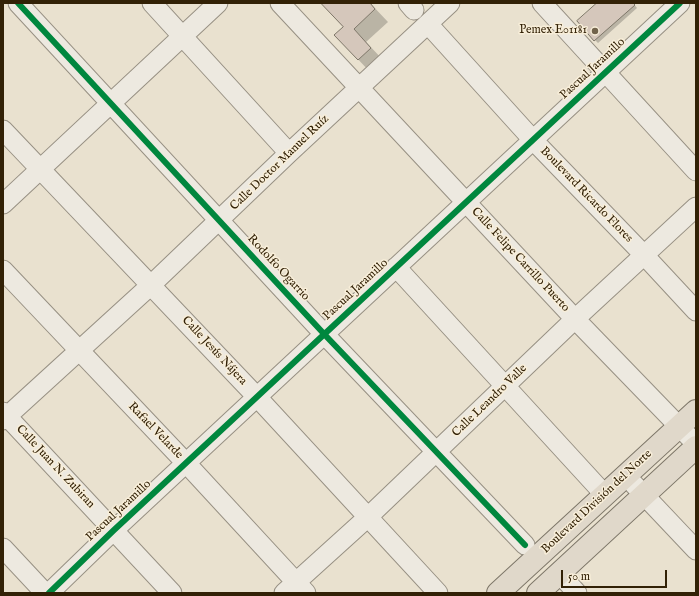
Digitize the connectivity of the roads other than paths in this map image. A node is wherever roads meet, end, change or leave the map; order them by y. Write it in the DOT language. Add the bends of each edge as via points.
graph roads {
  1 [pos="18,3"];
  2 [pos="152,3"];
  3 [pos="218,3"];
  4 [pos="280,3"];
  5 [pos="450,3"];
  6 [pos="542,3"];
  7 [pos="674,5"];
  8 [pos="428,24"];
  9 [pos="182,36"];
  10 [pos="606,72"];
  11 [pos="359,88"];
  12 [pos="111,103"];
  13 [pos="3,130"];
  14 [pos="533,140"];
  15 [pos="289,153"];
  16 [pos="40,170"];
  17 [pos="696,171"];
  18 [pos="466,202"];
  19 [pos="3,204"];
  20 [pos="696,207"];
  21 [pos="219,221"];
  22 [pos="644,255"];
  23 [pos="396,267"];
  24 [pos="3,270"];
  25 [pos="151,285"];
  26 [pos="696,311"];
  27 [pos="575,319"];
  28 [pos="325,335"];
  29 [pos="79,351"];
  30 [pos="505,386"];
  31 [pos="257,397"];
  32 [pos="696,411"];
  33 [pos="4,416"];
  34 [pos="679,427"];
  35 [pos="696,444"];
  36 [pos="696,448"];
  37 [pos="436,452"];
  38 [pos="186,463"];
  39 [pos="626,476"];
  40 [pos="605,495"];
  41 [pos="644,495"];
  42 [pos="368,517"];
  43 [pos="114,530"];
  44 [pos="525,545"];
  45 [pos="3,548"];
  46 [pos="696,550"];
  47 [pos="559,573"];
  48 [pos="295,589"];
  49 [pos="45,593"];
  50 [pos="49,593"];
  51 [pos="172,593"];
  52 [pos="438,593"];
  53 [pos="498,593"];
  54 [pos="538,593"];
  55 [pos="577,593"];
  1 -- 12 [label="street, Rodolfo Ogarrio"];
  2 -- 9 [label="street"];
  3 -- 9 [label="street"];
  4 -- 11 [label="street, Calle Felipe Carrillo Puerto"];
  5 -- 8 [label="street, Calle Doctor Manuel Ruíz"];
  6 -- 10 [label="street"];
  7 -- 10 [label="street, Pascual Jaramillo"];
  8 -- 11 [label="street, Calle Doctor Manuel Ruíz"];
  8 -- 14 [label="street, Boulevard Ricardo Flores"];
  9 -- 12 [label="street"];
  9 -- 15 [label="street"];
  10 -- 14 [label="street, Pascual Jaramillo"];
  10 -- 17 [label="street"];
  11 -- 15 [label="street, Calle Doctor Manuel Ruíz"];
  11 -- 18 [label="street, Calle Felipe Carrillo Puerto"];
  12 -- 16 [label="street"];
  12 -- 21 [label="street, Rodolfo Ogarrio"];
  13 -- 16 [label="street, Calle Jesús Nájera"];
  14 -- 18 [label="street, Pascual Jaramillo"];
  14 -- 22 [label="street, Boulevard Ricardo Flores"];
  15 -- 21 [label="street, Calle Doctor Manuel Ruíz"];
  16 -- 19 [label="street"];
  16 -- 25 [label="street, Calle Jesús Nájera"];
  18 -- 23 [label="street, Pascual Jaramillo"];
  18 -- 27 [label="street, Calle Felipe Carrillo Puerto"];
  20 -- 22 [label="street, Calle Leandro Valle"];
  21 -- 25 [label="street, Calle Doctor Manuel Ruíz"];
  21 -- 28 [label="street, Rodolfo Ogarrio"];
  22 -- 26 [label="street, Boulevard Ricardo Flores"];
  22 -- 27 [label="street, Calle Leandro Valle"];
  23 -- 28 [label="street, Pascual Jaramillo"];
  23 -- 30 [label="street"];
  24 -- 29 [label="street, Rafael Velarde"];
  25 -- 29 [label="street, Calle Doctor Manuel Ruíz"];
  25 -- 31 [label="street, Calle Jesús Nájera"];
  27 -- 30 [label="street, Calle Leandro Valle"];
  27 -- 34 [label="street, Calle Felipe Carrillo Puerto"];
  28 -- 31 [label="street, Pascual Jaramillo"];
  28 -- 37 [label="street, Rodolfo Ogarrio"];
  29 -- 33 [label="street, Calle Doctor Manuel Ruíz"];
  29 -- 38 [label="street, Rafael Velarde"];
  30 -- 37 [label="street, Calle Leandro Valle"];
  30 -- 40 [label="street"];
  31 -- 38 [label="street, Pascual Jaramillo"];
  31 -- 42 [label="street, Calle Jesús Nájera"];
  32 -- 34 [label="main road, Boulevard División del Norte"];
  33 -- 43 [label="street, Calle Juan N. Zubiran"];
  34 -- 35 [label="street, Calle Felipe Carrillo Puerto"];
  34 -- 39 [label="main road, Boulevard División del Norte"];
  36 -- 41 [label="main road"];
  37 -- 42 [label="street, Calle Leandro Valle"];
  37 -- 44 [label="street, Rodolfo Ogarrio"];
  38 -- 43 [label="street, Pascual Jaramillo"];
  38 -- 48 [label="street, Rafael Velarde"];
  39 -- 40 [label="main road, Boulevard División del Norte"];
  39 -- 41 [label="street"];
  40 -- 53 [label="main road, Boulevard División del Norte"];
  41 -- 46 [label="street"];
  41 -- 47 [label="main road"];
  42 -- 48 [label="street, Calle Leandro Valle"];
  42 -- 52 [label="street, Calle Jesús Nájera"];
  43 -- 50 [label="street, Pascual Jaramillo"];
  43 -- 51 [label="street, Calle Juan N. Zubiran"];
  45 -- 49 [label="street"];
  47 -- 54 [label="main road"];
  47 -- 55 [label="street"];
}
